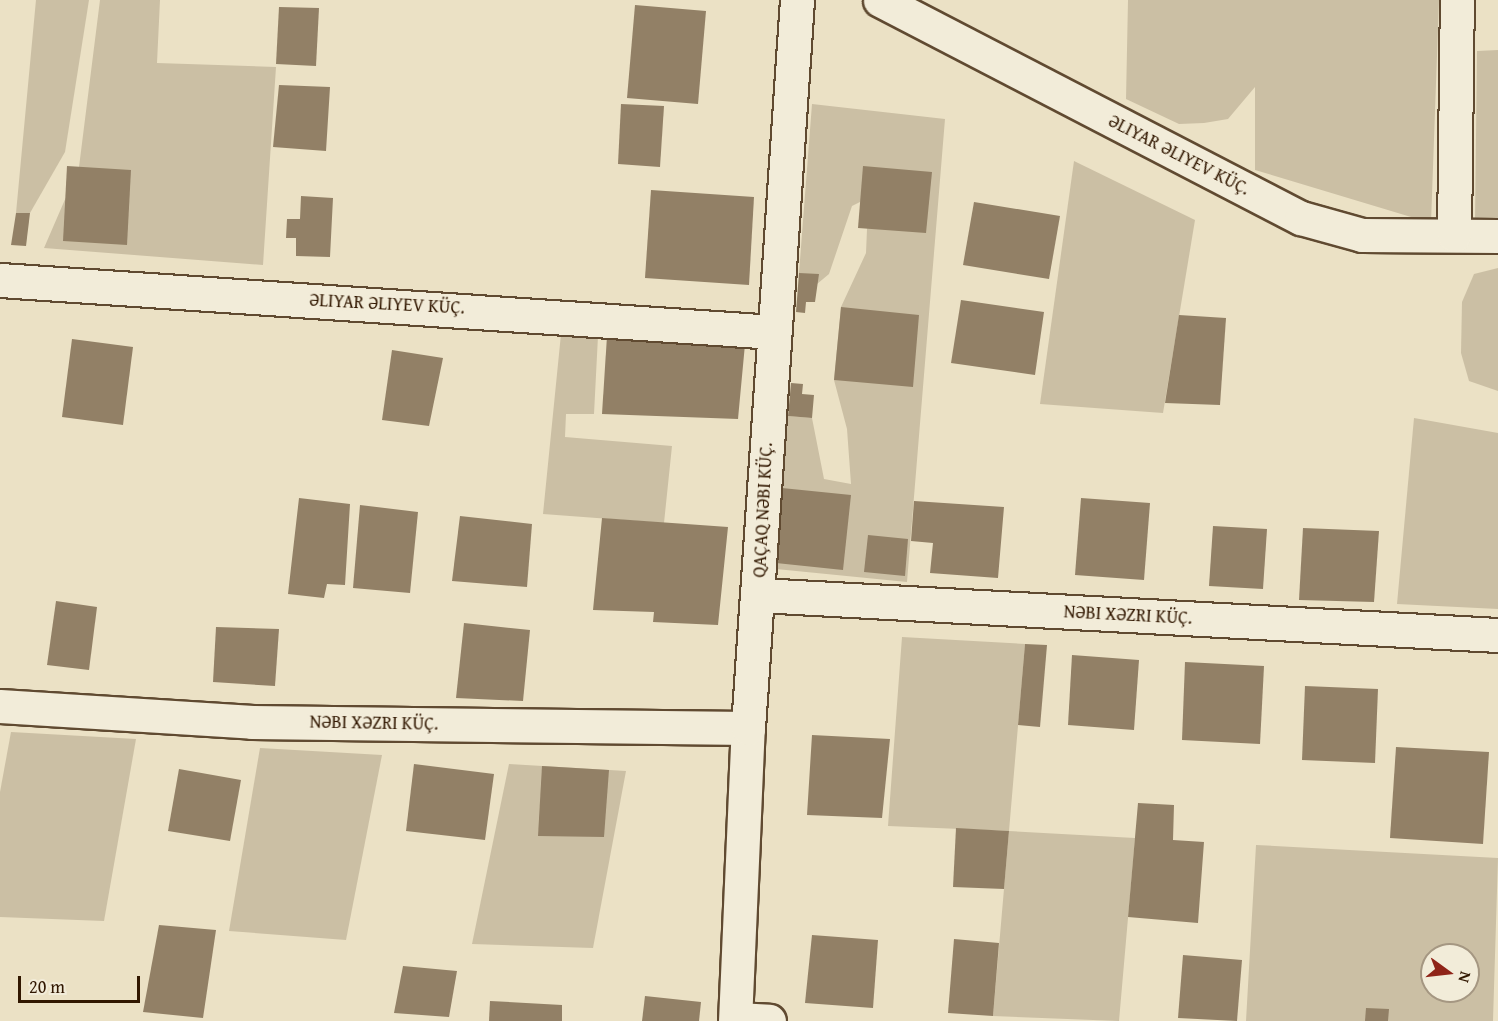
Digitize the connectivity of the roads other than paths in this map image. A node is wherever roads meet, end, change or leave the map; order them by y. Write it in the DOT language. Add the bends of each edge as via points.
graph roads {
  1 [pos="796,0"];
  2 [pos="880,0"];
  3 [pos="1457,0"];
  4 [pos="1454,235"];
  5 [pos="1498,236"];
  6 [pos="0,280"];
  7 [pos="774,332"];
  8 [pos="759,595"];
  9 [pos="1498,635"];
  10 [pos="0,706"];
  11 [pos="748,728"];
  12 [pos="736,1020"];
  13 [pos="769,1021"];
  1 -- 7 [label="street, QAÇAQ NƏBI KÜÇ."];
  2 -- 4 [label="street, ƏLIYAR ƏLIYEV KÜÇ." via="1301,218 1362,235"];
  3 -- 4 [label="street"];
  4 -- 5 [label="street, ƏLIYAR ƏLIYEV KÜÇ."];
  6 -- 7 [label="street, ƏLIYAR ƏLIYEV KÜÇ."];
  7 -- 8 [label="street, QAÇAQ NƏBI KÜÇ."];
  8 -- 9 [label="street, NƏBI XƏZRI KÜÇ."];
  8 -- 11 [label="street, QAÇAQ NƏBI KÜÇ."];
  10 -- 11 [label="street, NƏBI XƏZRI KÜÇ." via="252,722"];
  11 -- 12 [label="street, QAÇAQ NƏBI KÜÇ."];
  12 -- 13 [label="street"];
}
